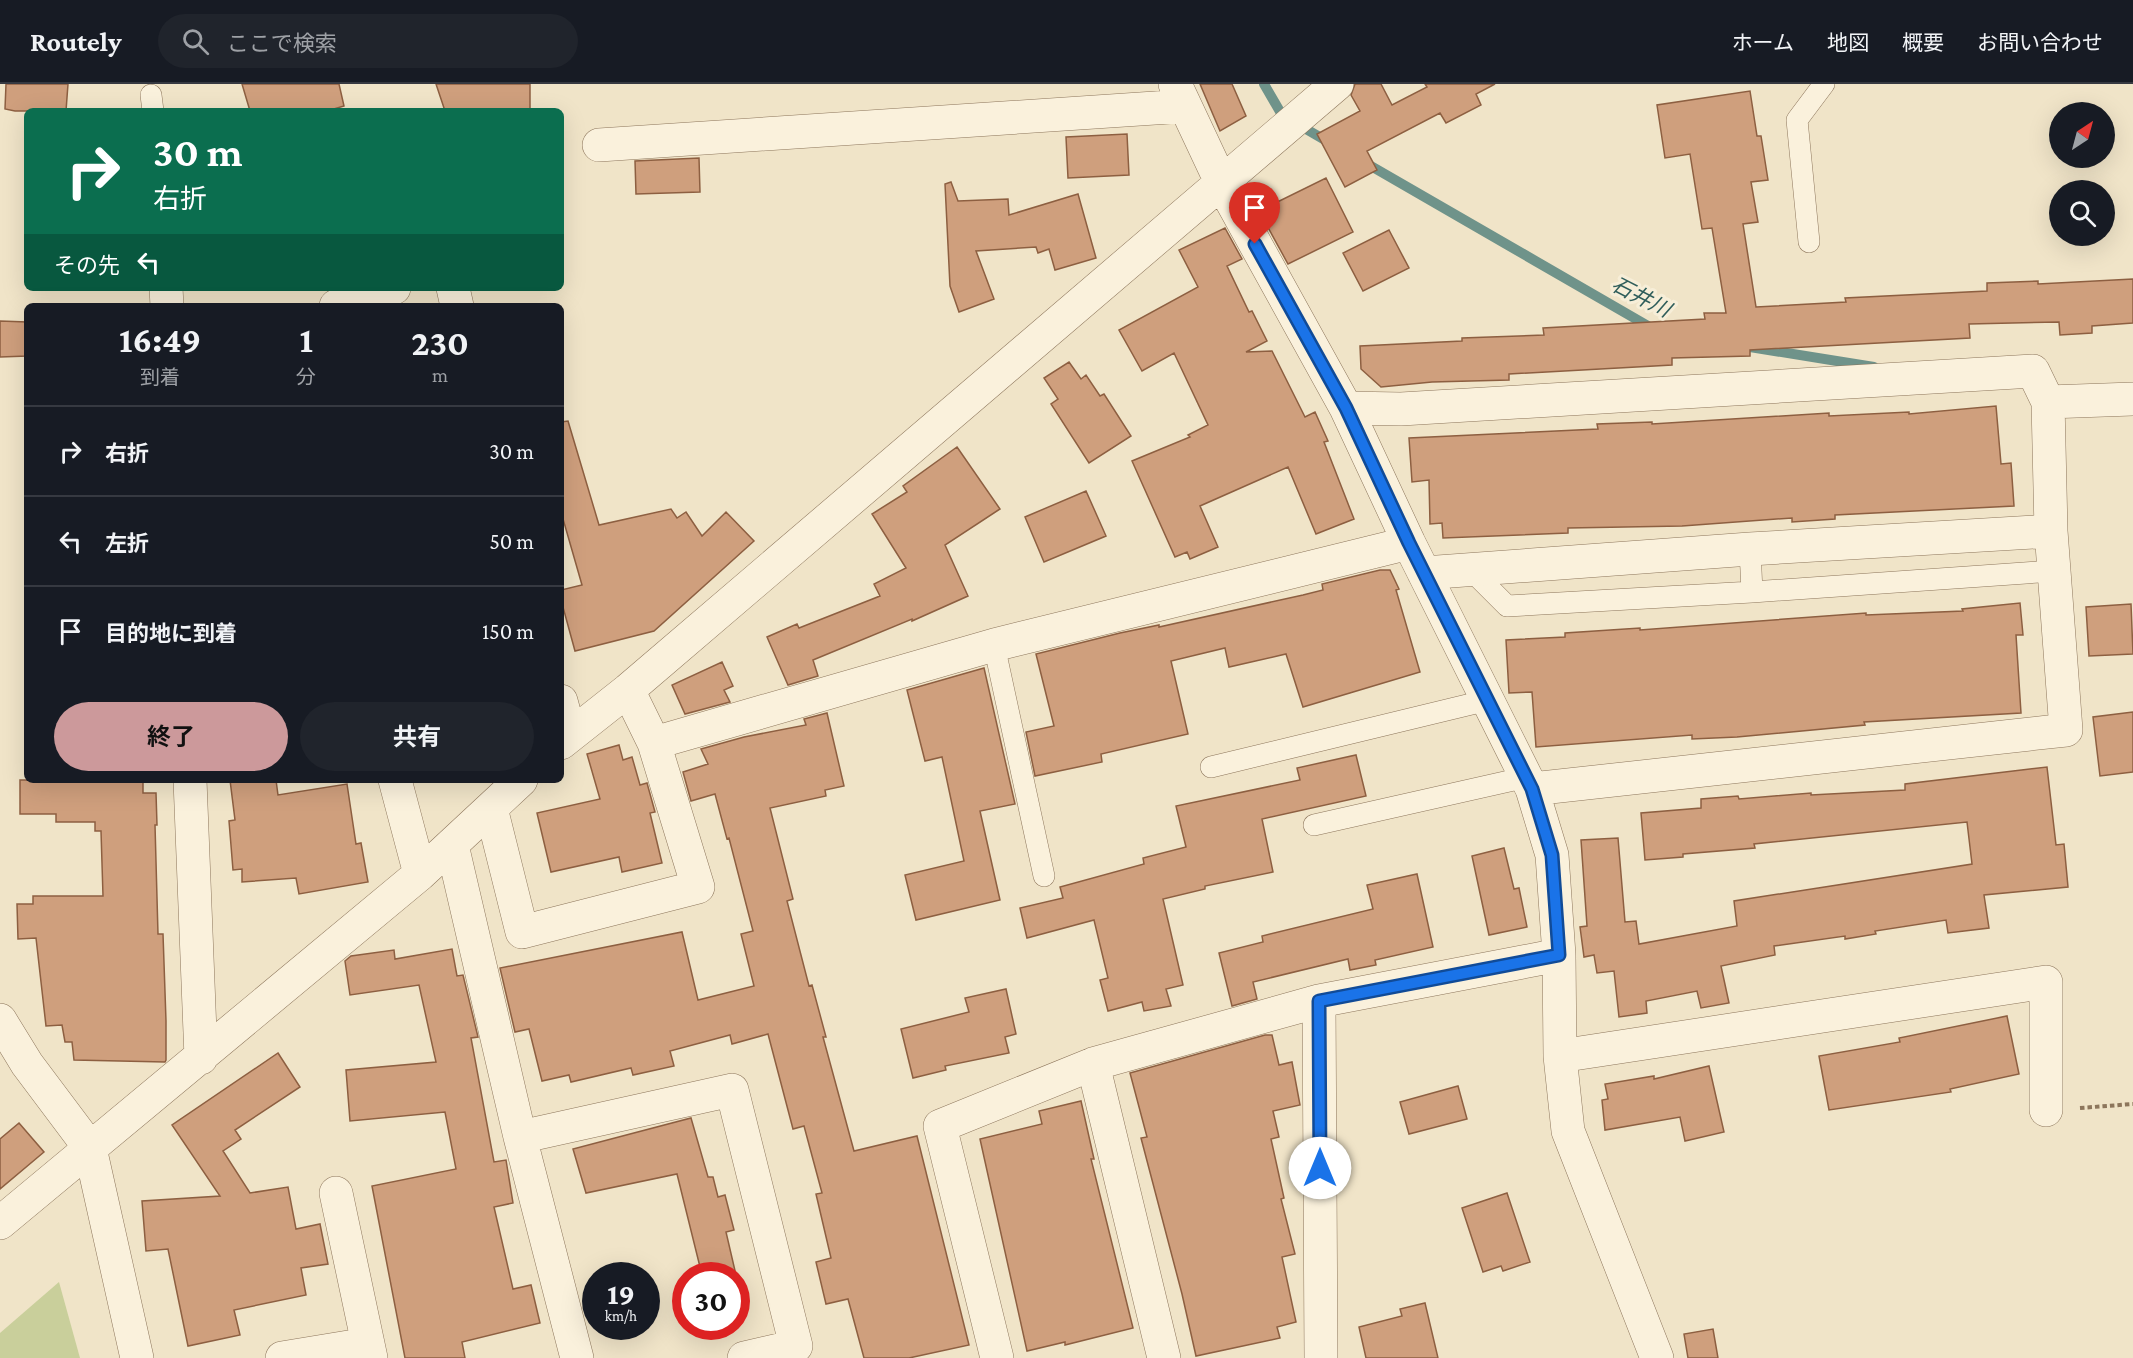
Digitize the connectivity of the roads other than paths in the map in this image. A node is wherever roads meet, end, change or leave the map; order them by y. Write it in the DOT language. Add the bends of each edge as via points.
graph roads {
  1 [pos="1337,84"];
  2 [pos="1824,84"];
  3 [pos="1180,95"];
  4 [pos="599,145"];
  5 [pos="1221,182"];
  6 [pos="1809,242"];
  7 [pos="384,291"];
  8 [pos="346,303"];
  9 [pos="2133,399"];
  10 [pos="2048,402"];
  11 [pos="1346,408"];
  12 [pos="2051,531"];
  13 [pos="1409,543"];
  14 [pos="1750,549"];
  15 [pos="1470,569"];
  16 [pos="2054,571"];
  17 [pos="1424,573"];
  18 [pos="1752,592"];
  19 [pos="994,645"];
  20 [pos="628,690"];
  21 [pos="1488,700"];
  22 [pos="564,724"];
  23 [pos="566,739"];
  24 [pos="654,743"];
  25 [pos="1211,767"];
  26 [pos="190,783"];
  27 [pos="396,783"];
  28 [pos="518,783"];
  29 [pos="1529,783"];
  30 [pos="491,808"];
  31 [pos="1314,825"];
  32 [pos="452,845"];
  33 [pos="420,874"];
  34 [pos="1044,876"];
  35 [pos="1559,955"];
  36 [pos="1319,1001"];
  37 [pos="0,1020"];
  38 [pos="1560,1056"];
  39 [pos="201,1058"];
  40 [pos="1093,1064"];
  41 [pos="2046,1110"];
  42 [pos="520,1137"];
  43 [pos="90,1148"];
  44 [pos="336,1193"];
  45 [pos="0,1223"];
  46 [pos="369,1351"];
  47 [pos="137,1358"];
  48 [pos="282,1358"];
  49 [pos="577,1358"];
  50 [pos="744,1358"];
  51 [pos="998,1358"];
  52 [pos="1164,1358"];
  53 [pos="1321,1358"];
  54 [pos="1657,1358"];
  1 -- 5 [label="street"];
  2 -- 6 [label="lane" via="1797,120"];
  3 -- 4 [label="street"];
  3 -- 5 [label="street"];
  5 -- 11 [label="street"];
  5 -- 20 [label="street"];
  7 -- 8 [label="street"];
  9 -- 10 [label="street"];
  10 -- 11 [label="street" via="2033,371 1401,409"];
  10 -- 12 [label="street"];
  11 -- 13 [label="street"];
  12 -- 14 [label="street"];
  12 -- 16 [label="street"];
  13 -- 17 [label="street"];
  13 -- 19 [label="street"];
  14 -- 15 [label="street"];
  14 -- 18 [label="lane"];
  15 -- 17 [label="street"];
  15 -- 18 [label="lane" via="1507,606"];
  16 -- 18 [label="lane"];
  16 -- 29 [label="street" via="2066,730"];
  17 -- 21 [label="street"];
  19 -- 24 [label="street"];
  19 -- 34 [label="lane"];
  20 -- 23 [label="street"];
  20 -- 24 [label="street"];
  21 -- 25 [label="lane"];
  21 -- 29 [label="street"];
  22 -- 23 [label="street"];
  24 -- 30 [label="street" via="698,887 522,932"];
  26 -- 39 [label="street"];
  27 -- 33 [label="street"];
  28 -- 30 [label="street"];
  29 -- 31 [label="lane"];
  29 -- 35 [label="street" via="1552,855"];
  30 -- 32 [label="street"];
  32 -- 33 [label="street"];
  32 -- 42 [label="street"];
  33 -- 39 [label="street"];
  35 -- 36 [label="street"];
  35 -- 38 [label="street"];
  36 -- 40 [label="street"];
  36 -- 53 [label="street"];
  37 -- 43 [label="street" via="27,1064"];
  38 -- 41 [label="street" via="2046,982"];
  38 -- 54 [label="street" via="1568,1131"];
  39 -- 43 [label="street"];
  40 -- 51 [label="street" via="940,1126"];
  40 -- 52 [label="street"];
  42 -- 49 [label="street"];
  42 -- 50 [label="street" via="732,1090 796,1346"];
  43 -- 45 [label="street"];
  43 -- 47 [label="street"];
  44 -- 46 [label="street"];
  46 -- 48 [label="street"];
}
